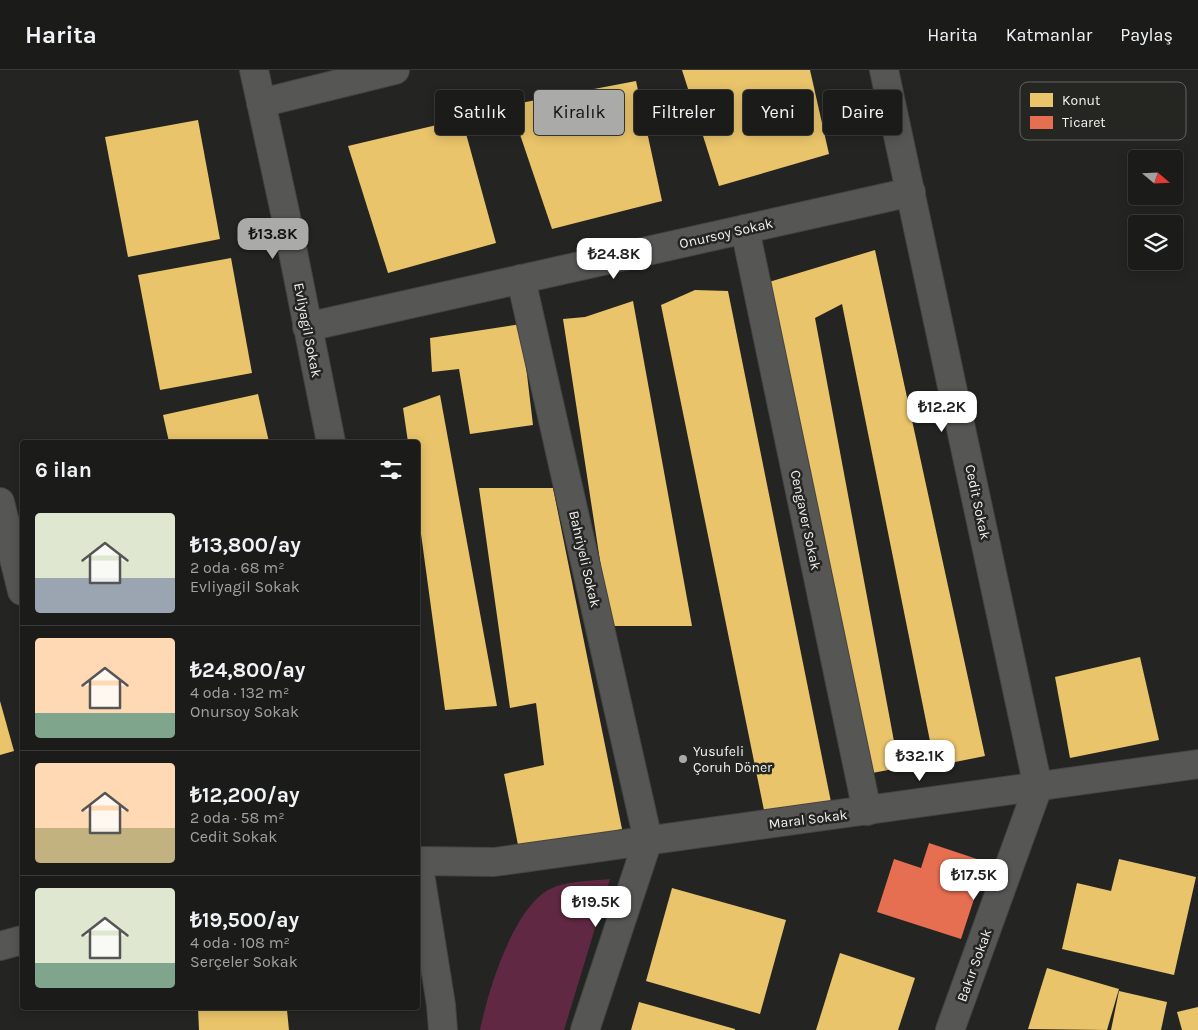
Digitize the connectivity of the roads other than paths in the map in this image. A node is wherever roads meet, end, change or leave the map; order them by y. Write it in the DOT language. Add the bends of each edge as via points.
graph roads {
  1 [pos="254,70"];
  2 [pos="395,70"];
  3 [pos="884,70"];
  4 [pos="261,103"];
  5 [pos="911,192"];
  6 [pos="745,229"];
  7 [pos="521,279"];
  8 [pos="307,327"];
  9 [pos="331,440"];
  10 [pos="0,502"];
  11 [pos="20,583"];
  12 [pos="1198,764"];
  13 [pos="1038,787"];
  14 [pos="867,811"];
  15 [pos="648,840"];
  16 [pos="420,861"];
  17 [pos="420,874"];
  18 [pos="20,941"];
  19 [pos="0,946"];
  20 [pos="442,1030"];
  21 [pos="585,1030"];
  22 [pos="950,1030"];
  1 -- 4 [label="street, Evliyagil Sokak"];
  2 -- 4 [label="street"];
  3 -- 5 [label="street, Cedit Sokak"];
  4 -- 8 [label="street, Evliyagil Sokak"];
  5 -- 6 [label="street, Onursoy Sokak"];
  5 -- 13 [label="street, Cedit Sokak"];
  6 -- 7 [label="street, Onursoy Sokak"];
  6 -- 14 [label="street, Cengaver Sokak"];
  7 -- 8 [label="street, Onursoy Sokak"];
  7 -- 15 [label="street, Bahriyeli Sokak"];
  8 -- 9 [label="street, Evliyagil Sokak"];
  10 -- 11 [label="street"];
  12 -- 13 [label="street, Maral Sokak"];
  13 -- 14 [label="street, Maral Sokak"];
  13 -- 22 [label="street, Bakır Sokak"];
  14 -- 15 [label="street, Maral Sokak"];
  15 -- 16 [label="street, Maral Sokak" via="494,862"];
  15 -- 21 [label="street"];
  17 -- 20 [label="street"];
  18 -- 19 [label="street"];
}
